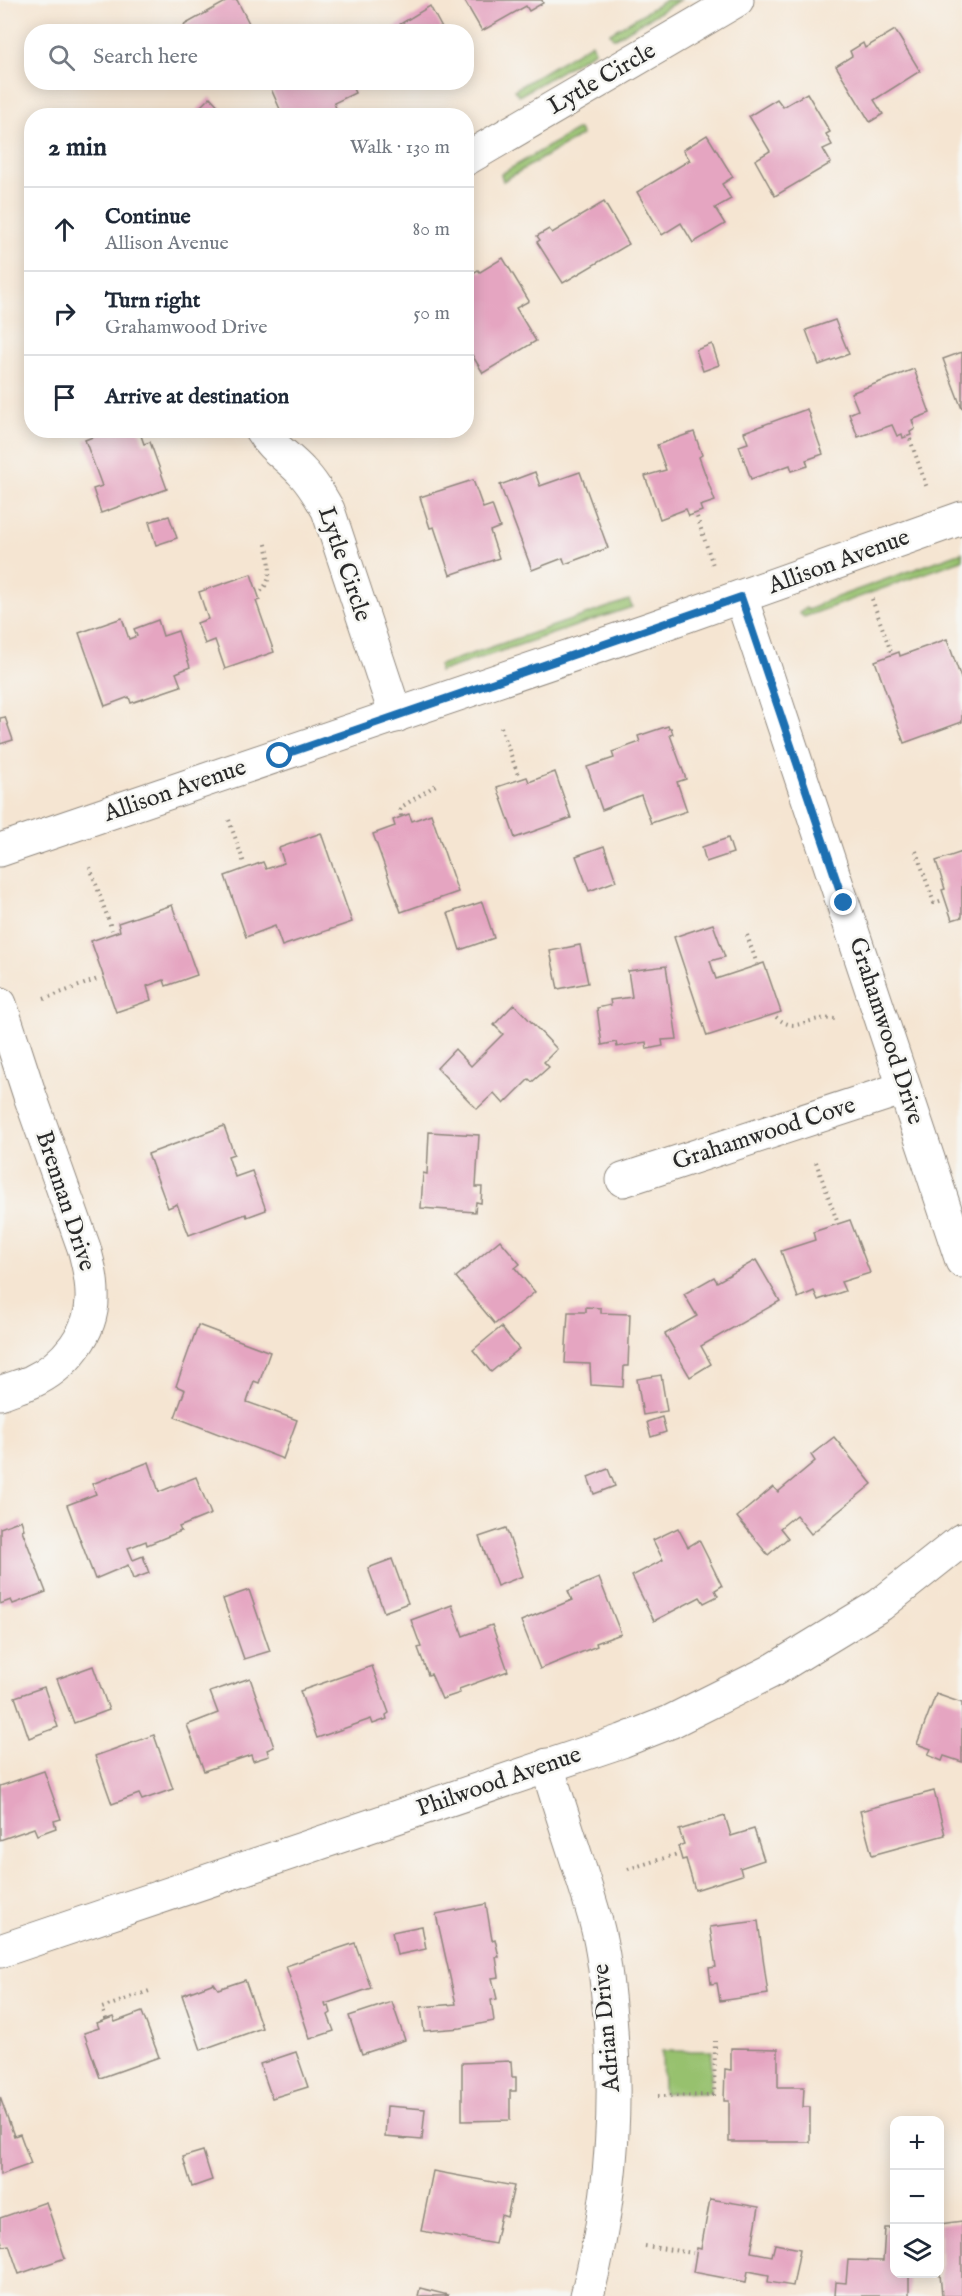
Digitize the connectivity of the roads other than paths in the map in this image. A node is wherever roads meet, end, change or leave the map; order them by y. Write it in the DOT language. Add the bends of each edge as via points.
graph roads {
  1 [pos="737,0"];
  2 [pos="474,154"];
  3 [pos="268,438"];
  4 [pos="962,518"];
  5 [pos="741,597"];
  6 [pos="396,717"];
  7 [pos="0,850"];
  8 [pos="0,1004"];
  9 [pos="904,1088"];
  10 [pos="623,1180"];
  11 [pos="962,1261"];
  12 [pos="0,1393"];
  13 [pos="962,1540"];
  14 [pos="546,1765"];
  15 [pos="0,1951"];
  16 [pos="587,2296"];
  1 -- 2 [label="street, Lytle Circle"];
  3 -- 6 [label="street, Lytle Circle" via="302,471 328,510"];
  4 -- 5 [label="street, Allison Avenue"];
  5 -- 6 [label="street, Allison Avenue"];
  5 -- 9 [label="street, Grahamwood Drive"];
  6 -- 7 [label="street, Allison Avenue"];
  8 -- 12 [label="street, Brennan Drive" via="84,1248 92,1296 85,1330 65,1359 33,1381"];
  9 -- 10 [label="street, Grahamwood Cove"];
  9 -- 11 [label="street, Grahamwood Drive"];
  13 -- 14 [label="street, Philwood Avenue" via="880,1605 770,1672 670,1722"];
  14 -- 15 [label="street, Philwood Avenue"];
  14 -- 16 [label="street, Adrian Drive" via="596,1923 607,1979 613,2121 609,2187"];
}
